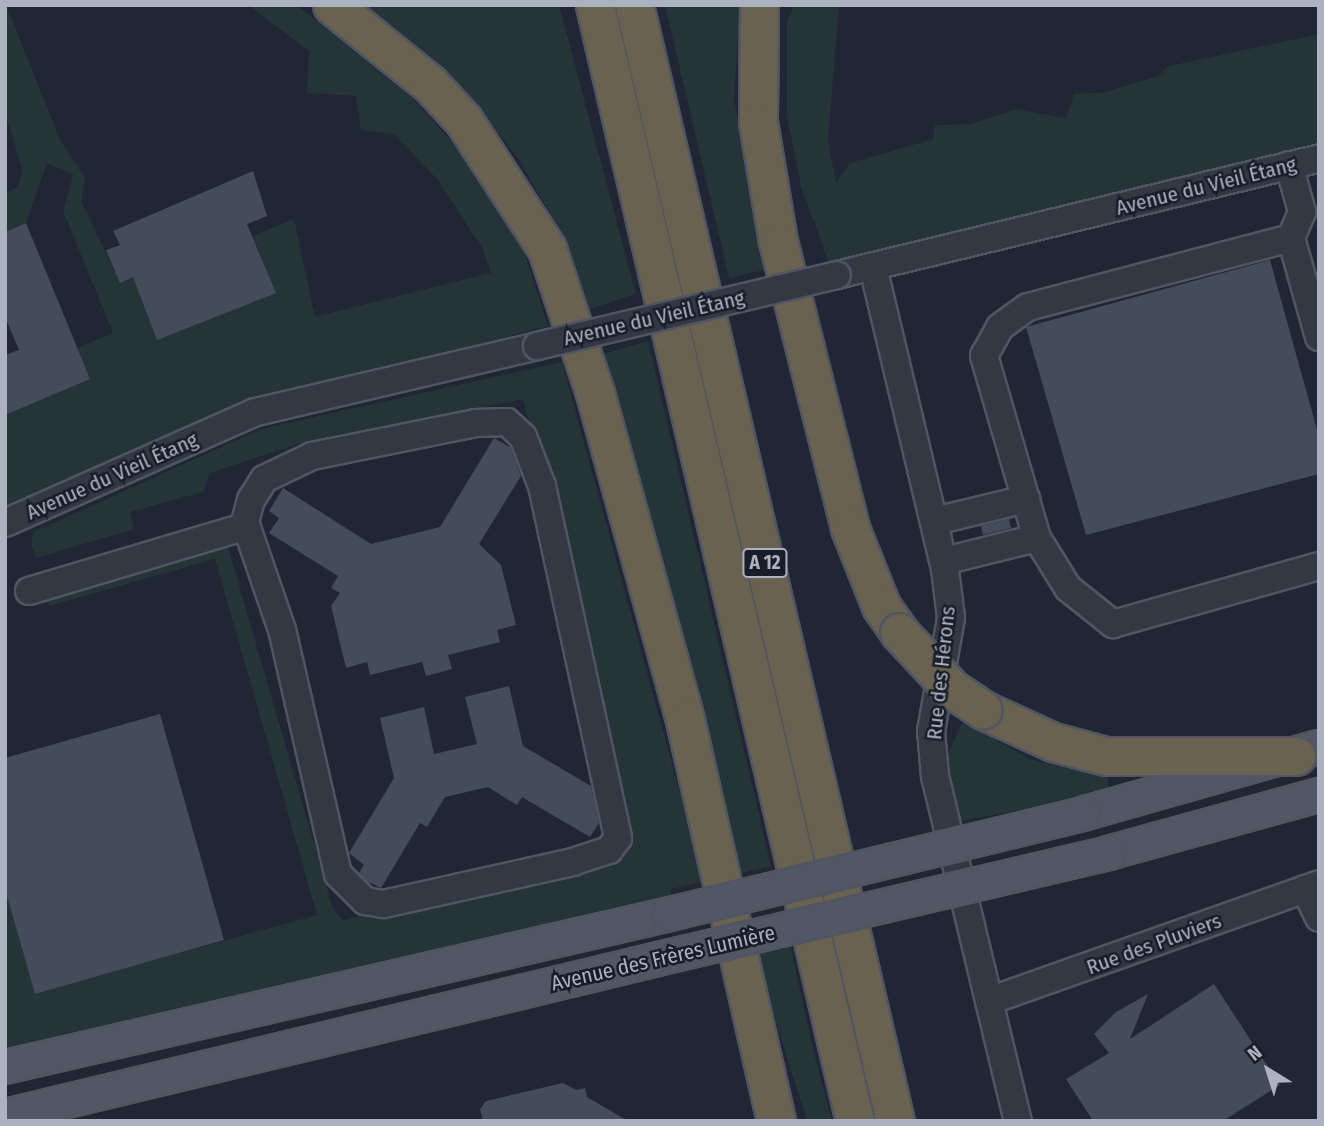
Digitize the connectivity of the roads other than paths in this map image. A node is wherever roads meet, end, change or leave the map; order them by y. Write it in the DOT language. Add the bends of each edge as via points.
graph roads {
  1 [pos="332,5"];
  2 [pos="595,5"];
  3 [pos="634,5"];
  4 [pos="759,5"];
  5 [pos="1319,158"];
  6 [pos="1289,165"];
  7 [pos="1291,238"];
  8 [pos="873,267"];
  9 [pos="1319,337"];
  10 [pos="1026,499"];
  11 [pos="935,522"];
  12 [pos="5,523"];
  13 [pos="247,526"];
  14 [pos="1037,538"];
  15 [pos="944,561"];
  16 [pos="1319,566"];
  17 [pos="29,591"];
  18 [pos="1307,751"];
  19 [pos="1319,795"];
  20 [pos="1312,887"];
  21 [pos="1319,918"];
  22 [pos="989,1001"];
  23 [pos="43,1059"];
  24 [pos="5,1067"];
  25 [pos="5,1085"];
  26 [pos="768,1085"];
  27 [pos="5,1116"];
  28 [pos="776,1121"];
  29 [pos="786,1121"];
  30 [pos="855,1121"];
  31 [pos="895,1121"];
  32 [pos="1018,1121"];
  1 -- 26 [label="highway" via="430,84 464,121 547,249 592,382 681,706"];
  2 -- 30 [label="highway, A 12"];
  3 -- 31 [label="highway, A 12"];
  4 -- 18 [label="highway, bridge" via="758,122 778,241 850,528 881,606 899,632 952,689 983,710 1022,730 1106,756 1149,760"];
  5 -- 6 [label="street, Avenue du Vieil Étang"];
  6 -- 7 [label="street" via="1302,212"];
  6 -- 8 [label="street, Avenue du Vieil Étang"];
  7 -- 9 [label="street"];
  7 -- 10 [label="street" via="1028,307 1000,327 984,356"];
  8 -- 11 [label="street, Rue des Hérons"];
  8 -- 12 [label="street, Avenue du Vieil Étang, bridge" via="256,412"];
  10 -- 11 [label="street"];
  10 -- 14 [label="street"];
  11 -- 15 [label="street, Rue des Hérons"];
  13 -- 13 [label="street" via="251,500 264,479 312,456 475,423 508,422 523,437 542,486 616,822 618,838 609,850 383,904 351,891 338,874 282,630"];
  13 -- 17 [label="street"];
  14 -- 15 [label="street"];
  14 -- 16 [label="street" via="1068,588 1113,624"];
  15 -- 22 [label="street, Rue des Hérons" via="950,618 931,731 933,753"];
  18 -- 23 [label="main road, Avenue des Frères Lumière, bridge" via="1082,814"];
  19 -- 27 [label="main road, Avenue des Frères Lumière, bridge" via="1108,853"];
  20 -- 21 [label="street"];
  20 -- 22 [label="street, Rue des Pluviers"];
  22 -- 32 [label="street, Rue des Hérons"];
  23 -- 24 [label="main road, Avenue des Frères Lumière"];
  23 -- 25 [label="main road" via="23,1080"];
  26 -- 28 [label="highway"];
  26 -- 29 [label="highway"];
}
